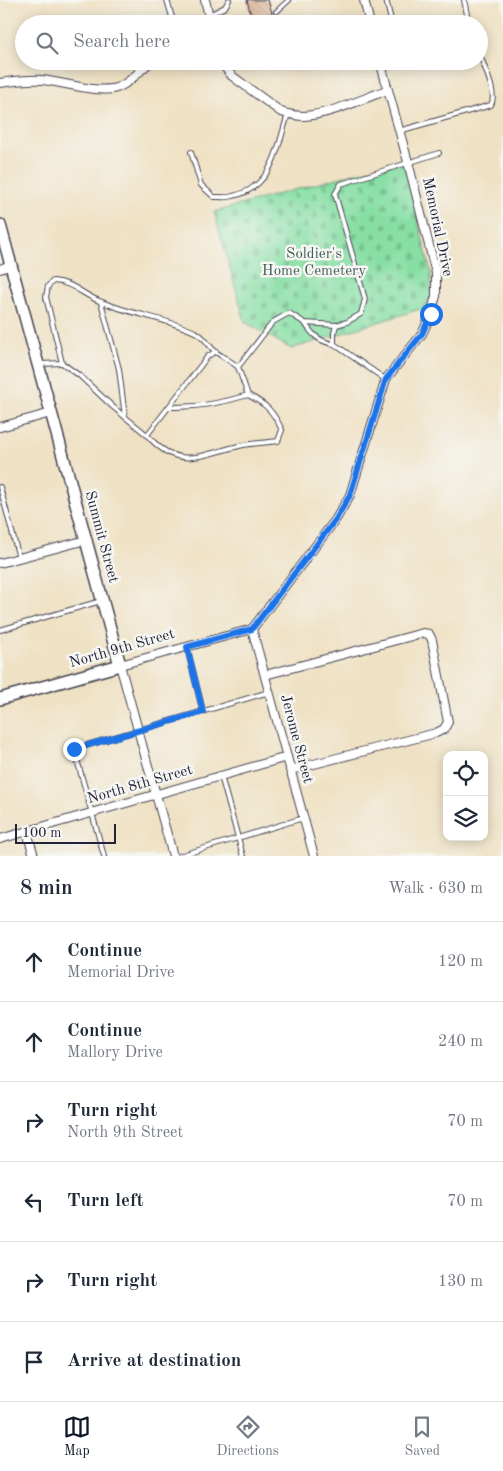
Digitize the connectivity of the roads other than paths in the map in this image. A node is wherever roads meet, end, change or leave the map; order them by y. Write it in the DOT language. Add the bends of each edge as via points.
graph roads {
  1 [pos="167,0"];
  2 [pos="205,0"];
  3 [pos="228,0"];
  4 [pos="289,0"];
  5 [pos="364,0"];
  6 [pos="386,0"];
  7 [pos="464,0"];
  8 [pos="276,12"];
  9 [pos="171,15"];
  10 [pos="209,15"];
  11 [pos="368,15"];
  12 [pos="390,15"];
  13 [pos="467,15"];
  14 [pos="141,70"];
  15 [pos="227,70"];
  16 [pos="382,70"];
  17 [pos="485,70"];
  18 [pos="0,83"];
  19 [pos="388,90"];
  20 [pos="288,114"];
  21 [pos="399,131"];
  22 [pos="191,152"];
  23 [pos="439,153"];
  24 [pos="408,162"];
  25 [pos="0,225"];
  26 [pos="6,267"];
  27 [pos="101,302"];
  28 [pos="305,323"];
  29 [pos="336,325"];
  30 [pos="334,344"];
  31 [pos="215,352"];
  32 [pos="62,363"];
  33 [pos="38,364"];
  34 [pos="238,367"];
  35 [pos="386,379"];
  36 [pos="248,395"];
  37 [pos="168,407"];
  38 [pos="51,413"];
  39 [pos="125,417"];
  40 [pos="0,427"];
  41 [pos="147,434"];
  42 [pos="0,488"];
  43 [pos="86,540"];
  44 [pos="20,558"];
  45 [pos="0,563"];
  46 [pos="103,600"];
  47 [pos="252,629"];
  48 [pos="0,630"];
  49 [pos="187,647"];
  50 [pos="120,665"];
  51 [pos="265,675"];
  52 [pos="269,692"];
  53 [pos="0,699"];
  54 [pos="203,712"];
  55 [pos="139,731"];
  56 [pos="287,757"];
  57 [pos="290,770"];
  58 [pos="221,776"];
  59 [pos="156,795"];
  60 [pos="92,813"];
  61 [pos="303,818"];
  62 [pos="27,832"];
  63 [pos="238,838"];
  64 [pos="0,839"];
  65 [pos="34,856"];
  66 [pos="104,856"];
  67 [pos="173,856"];
  68 [pos="179,856"];
  69 [pos="243,856"];
  70 [pos="314,856"];
  1 -- 9 [label="lane"];
  2 -- 10 [label="street"];
  3 -- 10 [label="lane" via="225,7"];
  4 -- 8 [label="lane"];
  5 -- 11 [label="street"];
  6 -- 12 [label="lane"];
  7 -- 13 [label="lane"];
  14 -- 18 [label="street" via="117,88 102,90 42,80"];
  15 -- 20 [label="street"];
  16 -- 19 [label="street, Memorial Drive"];
  17 -- 21 [label="lane" via="493,92 491,105"];
  19 -- 20 [label="street" via="326,111 304,116"];
  19 -- 21 [label="street, Memorial Drive"];
  20 -- 22 [label="lane" via="277,155 269,171 248,191 233,197 214,197 201,185"];
  21 -- 24 [label="street, Memorial Drive"];
  23 -- 24 [label="lane"];
  24 -- 29 [label="lane" via="341,184 335,194 365,299 361,314"];
  24 -- 35 [label="street, Memorial Drive" via="436,273 436,296 422,334"];
  25 -- 26 [label="street, Summit Street"];
  26 -- 33 [label="street, Summit Street"];
  27 -- 31 [label="lane" via="199,334"];
  27 -- 32 [label="lane" via="74,286 53,281 48,286 46,297"];
  27 -- 39 [label="lane" via="118,369"];
  28 -- 29 [label="lane"];
  28 -- 30 [label="lane" via="310,332 323,342"];
  28 -- 34 [label="lane" via="289,313 274,322"];
  29 -- 30 [label="lane"];
  30 -- 35 [label="lane"];
  31 -- 34 [label="lane"];
  31 -- 37 [label="lane" via="208,356"];
  32 -- 33 [label="lane"];
  32 -- 39 [label="lane"];
  33 -- 38 [label="street, Summit Street"];
  34 -- 36 [label="lane"];
  35 -- 47 [label="street, Memorial Drive" via="350,495 336,519"];
  36 -- 37 [label="lane" via="190,408"];
  36 -- 41 [label="lane" via="265,404 276,417 282,430 278,441 187,459 171,455"];
  37 -- 41 [label="lane"];
  38 -- 40 [label="street"];
  38 -- 43 [label="street, Summit Street"];
  39 -- 41 [label="lane"];
  42 -- 44 [label="lane"];
  43 -- 44 [label="street"];
  43 -- 46 [label="street, Summit Street"];
  44 -- 45 [label="street"];
  46 -- 48 [label="lane"];
  46 -- 50 [label="street, Summit Street"];
  47 -- 49 [label="street, North 9th Street"];
  47 -- 51 [label="street, Jerome Street"];
  49 -- 50 [label="street, North 9th Street"];
  49 -- 54 [label="lane"];
  50 -- 53 [label="street, North 9th Street"];
  50 -- 55 [label="street, Summit Street"];
  51 -- 52 [label="street, Jerome Street"];
  51 -- 57 [label="street" via="423,633 429,634 432,640 448,722 444,729"];
  52 -- 54 [label="lane"];
  52 -- 56 [label="street, Jerome Street"];
  54 -- 55 [label="lane"];
  55 -- 59 [label="street, Summit Street"];
  55 -- 60 [label="lane" via="74,749"];
  56 -- 57 [label="street, Jerome Street"];
  56 -- 58 [label="street, North 8th Street"];
  57 -- 61 [label="street, Jerome Street"];
  58 -- 59 [label="street, North 8th Street"];
  58 -- 63 [label="lane"];
  59 -- 60 [label="street, North 8th Street"];
  59 -- 67 [label="street, Summit Street"];
  60 -- 62 [label="street, North 8th Street"];
  60 -- 66 [label="lane"];
  61 -- 63 [label="lane"];
  61 -- 70 [label="street, Jerome Street"];
  62 -- 64 [label="street, North 8th Street"];
  62 -- 65 [label="street"];
  63 -- 68 [label="lane"];
  63 -- 69 [label="lane"];
}
